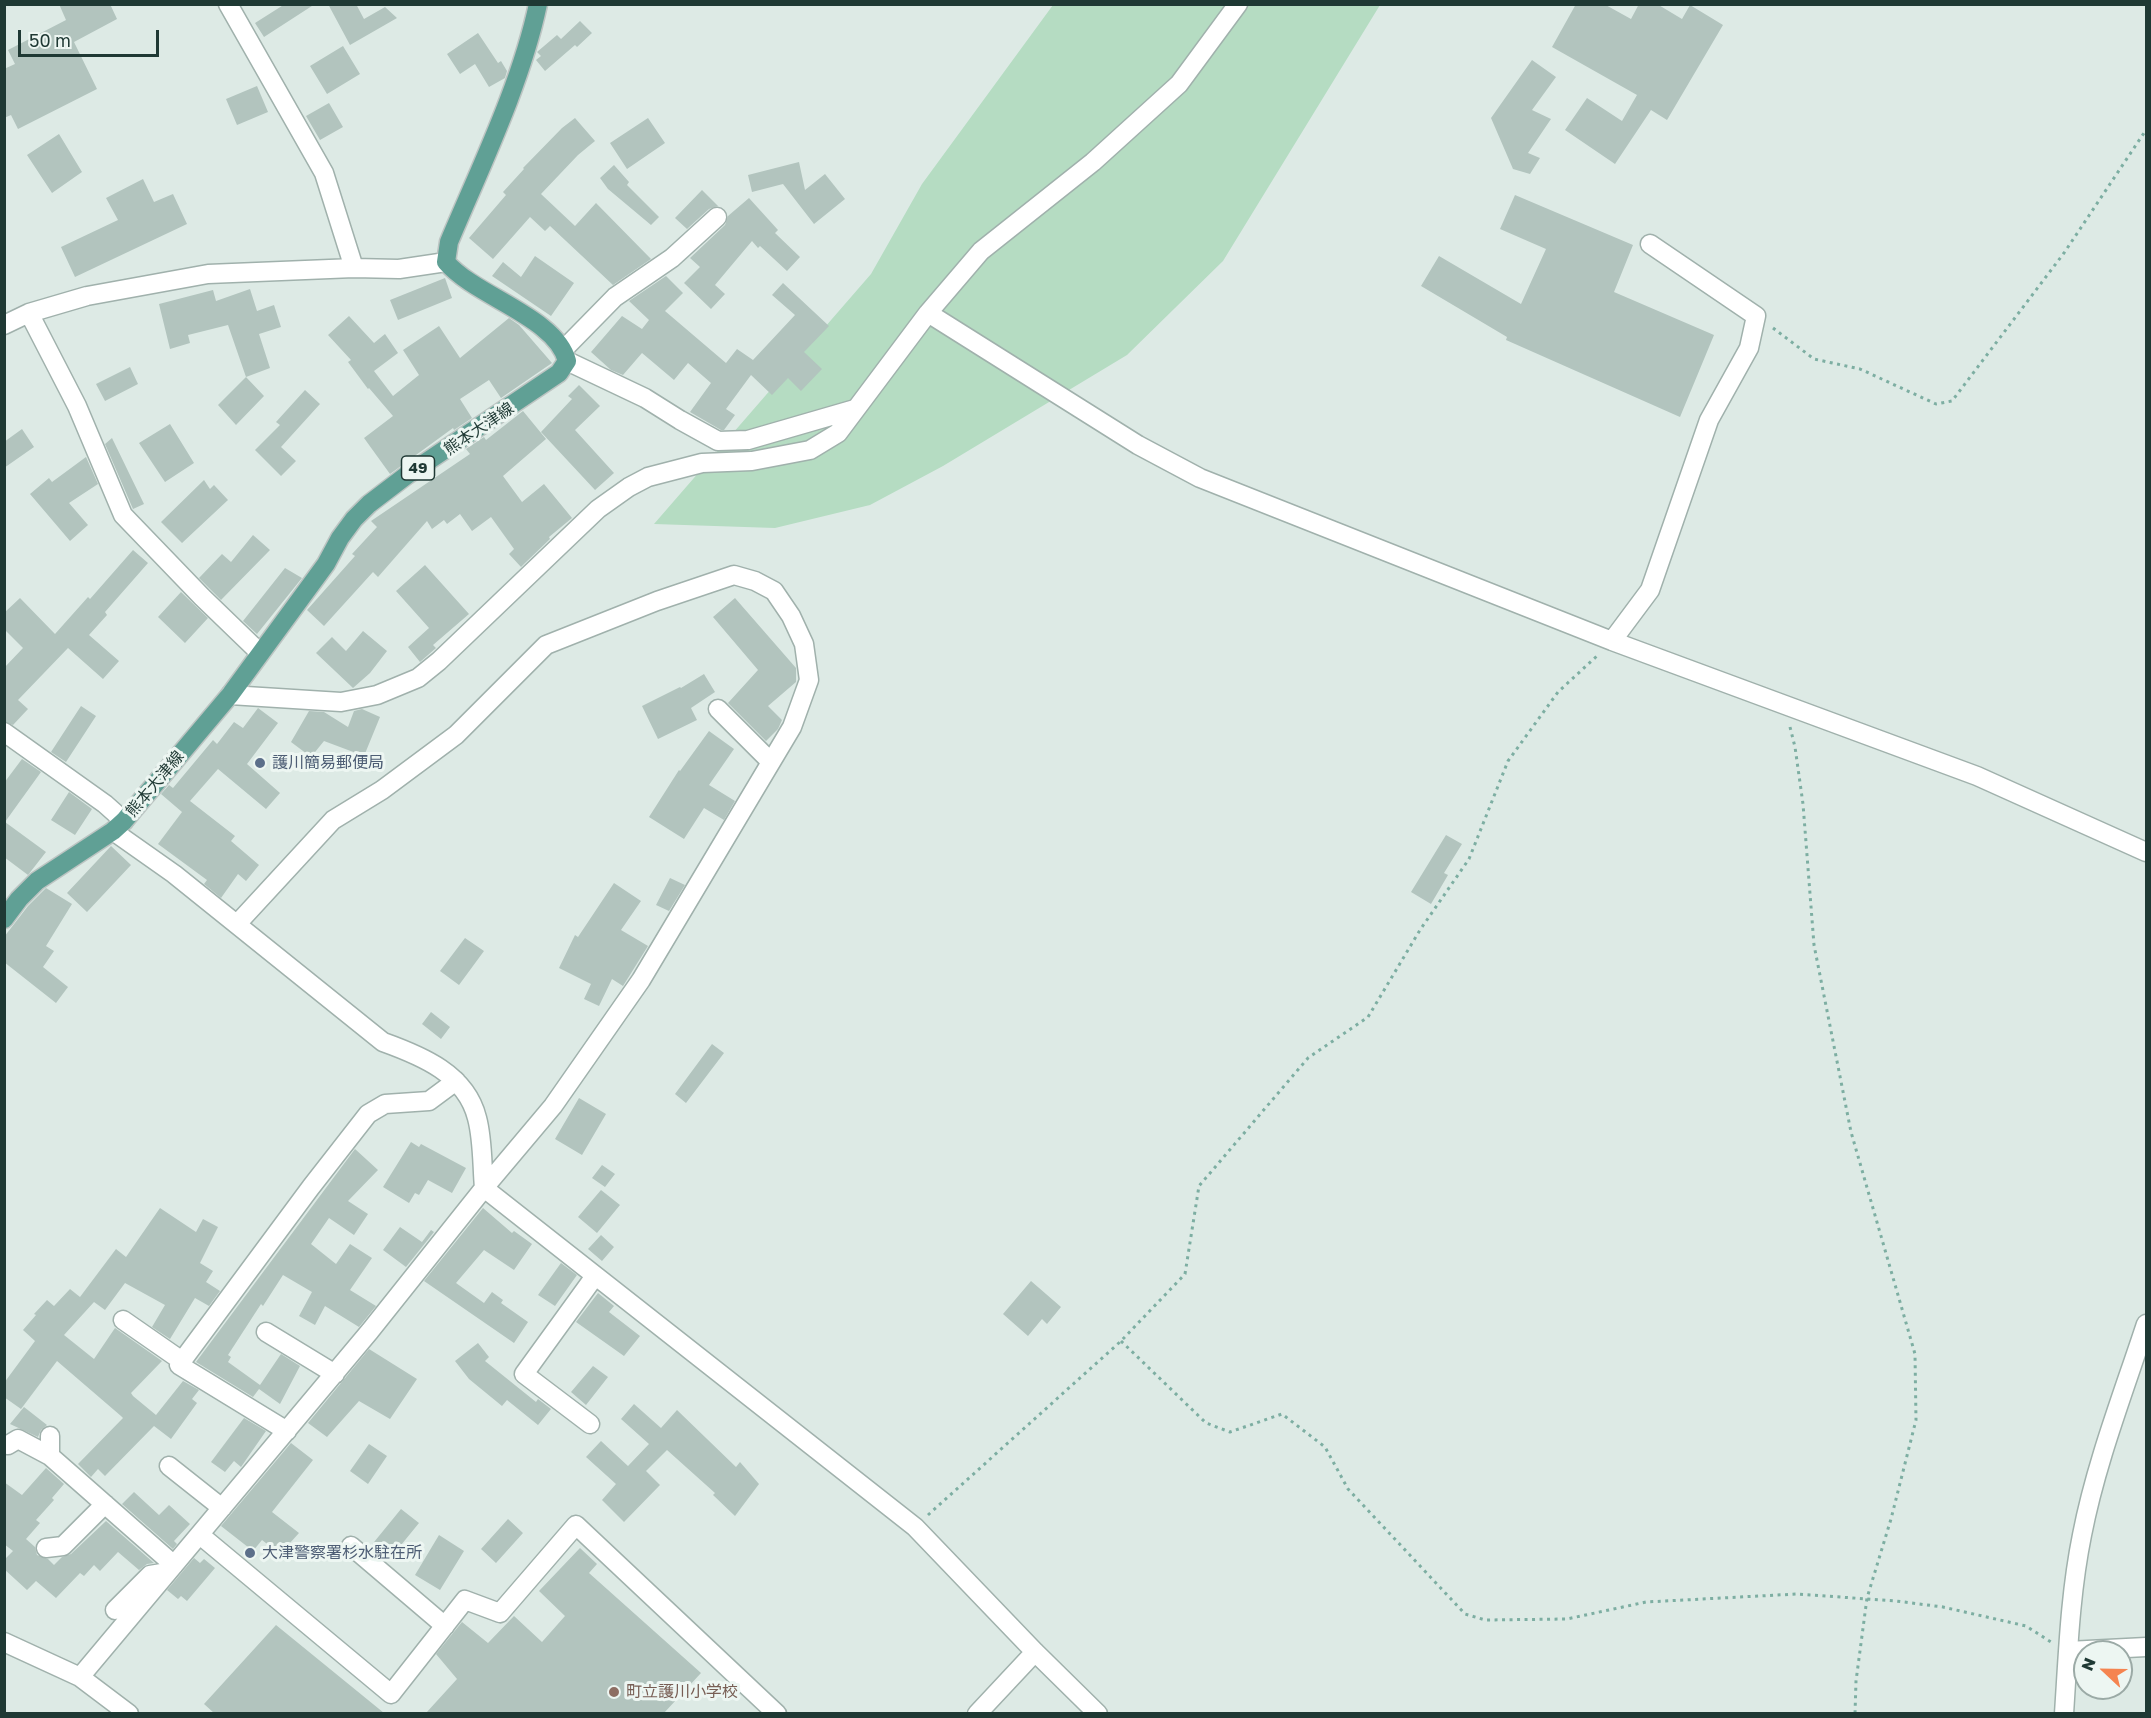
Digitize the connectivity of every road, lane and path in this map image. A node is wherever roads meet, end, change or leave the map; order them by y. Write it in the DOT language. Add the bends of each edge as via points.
graph roads {
  1 [pos="228,4"];
  2 [pos="538,4"];
  3 [pos="1238,4"];
  4 [pos="2146,130"];
  5 [pos="717,217"];
  6 [pos="1650,243"];
  7 [pos="446,262"];
  8 [pos="354,268"];
  9 [pos="29,313"];
  10 [pos="928,314"];
  11 [pos="1756,316"];
  12 [pos="4,325"];
  13 [pos="566,355"];
  14 [pos="855,409"];
  15 [pos="1612,641"];
  16 [pos="260,653"];
  17 [pos="230,695"];
  18 [pos="1785,705"];
  19 [pos="718,709"];
  20 [pos="4,732"];
  21 [pos="771,762"];
  22 [pos="118,826"];
  23 [pos="2146,852"];
  24 [pos="4,919"];
  25 [pos="237,924"];
  26 [pos="456,1081"];
  27 [pos="484,1188"];
  28 [pos="595,1276"];
  29 [pos="123,1320"];
  30 [pos="2146,1324"];
  31 [pos="266,1332"];
  32 [pos="1121,1341"];
  33 [pos="182,1361"];
  34 [pos="335,1374"];
  35 [pos="590,1424"];
  36 [pos="287,1431"];
  37 [pos="50,1436"];
  38 [pos="8,1445"];
  39 [pos="50,1456"];
  40 [pos="168,1466"];
  41 [pos="105,1504"];
  42 [pos="222,1508"];
  43 [pos="915,1527"];
  44 [pos="200,1535"];
  45 [pos="351,1546"];
  46 [pos="46,1548"];
  47 [pos="172,1568"];
  48 [pos="1867,1599"];
  49 [pos="116,1610"];
  50 [pos="445,1626"];
  51 [pos="4,1641"];
  52 [pos="2146,1647"];
  53 [pos="2068,1651"];
  54 [pos="1035,1652"];
  55 [pos="80,1677"];
  56 [pos="983,1711"];
  57 [pos="129,1713"];
  58 [pos="777,1713"];
  59 [pos="1098,1713"];
  60 [pos="1855,1713"];
  61 [pos="2064,1713"];
  1 -- 8 [label="street" via="324,173"];
  2 -- 7 [label="main road" via="532,34 449,242"];
  3 -- 10 [label="street" via="1179,84 1093,162 981,251"];
  4 -- 11 [label="path" via="2064,253 1952,401 1936,404 1860,369 1814,359"];
  5 -- 13 [label="street" via="672,258 615,297"];
  6 -- 11 [label="street"];
  7 -- 8 [label="street" via="399,270"];
  7 -- 13 [label="main road" via="467,282 532,318"];
  8 -- 9 [label="street" via="208,274 87,296"];
  9 -- 12 [label="street"];
  9 -- 16 [label="street" via="77,405 123,516"];
  10 -- 14 [label="street"];
  10 -- 15 [label="street" via="1200,478"];
  11 -- 15 [label="street" via="1749,348 1709,420 1650,590"];
  13 -- 14 [label="street" via="718,441 748,440"];
  13 -- 16 [label="main road, 熊本大津線 / 49" via="559,373 369,504 354,519"];
  14 -- 17 [label="street" via="838,433 810,450 752,461 702,463 648,477 628,487 598,509 418,678 377,695 341,702"];
  15 -- 18 [label="street"];
  15 -- 32 [label="path" via="1558,692 1508,761 1469,859 1420,930 1368,1017 1308,1058 1198,1186 1185,1274"];
  16 -- 17 [label="main road, 熊本大津線 / 49"];
  17 -- 22 [label="main road, 熊本大津線 / 49"];
  18 -- 23 [label="street" via="1977,776"];
  18 -- 48 [label="path" via="1803,804 1814,945 1851,1132 1915,1354 1916,1420"];
  19 -- 21 [label="street"];
  20 -- 22 [label="street" via="105,804"];
  21 -- 25 [label="street" via="792,727 809,680 804,644 774,591 734,575 546,645 456,735 382,790 333,820"];
  21 -- 27 [label="street" via="642,980 553,1107"];
  22 -- 24 [label="main road, 熊本大津線 / 49" via="37,881"];
  22 -- 25 [label="street"];
  25 -- 26 [label="street" via="383,1042 416,1054"];
  26 -- 27 [label="street" via="464,1088 478,1120"];
  26 -- 33 [label="street" via="429,1101 385,1104 368,1114"];
  27 -- 28 [label="street"];
  27 -- 34 [label="street"];
  28 -- 35 [label="street" via="524,1374"];
  28 -- 43 [label="street"];
  29 -- 33 [label="street"];
  30 -- 53 [label="street" via="2082,1535"];
  31 -- 34 [label="street"];
  32 -- 43 [label="path"];
  32 -- 48 [label="path" via="1206,1423 1230,1432 1282,1414 1325,1446 1348,1489 1465,1614 1485,1620 1567,1619 1646,1602 1797,1594"];
  33 -- 36 [label="street" via="179,1365"];
  34 -- 36 [label="street"];
  36 -- 42 [label="street"];
  37 -- 39 [label="street"];
  38 -- 39 [label="street" via="18,1439"];
  39 -- 41 [label="street"];
  40 -- 42 [label="street"];
  41 -- 46 [label="street" via="63,1546"];
  41 -- 47 [label="street"];
  42 -- 44 [label="street"];
  43 -- 54 [label="street"];
  44 -- 47 [label="street"];
  44 -- 50 [label="street" via="391,1694"];
  45 -- 50 [label="street"];
  47 -- 49 [label="street" via="150,1575"];
  47 -- 55 [label="street"];
  48 -- 53 [label="path" via="1943,1607 2026,1626"];
  48 -- 60 [label="path"];
  50 -- 58 [label="street" via="465,1600 500,1613 576,1526"];
  51 -- 55 [label="street"];
  52 -- 53 [label="street"];
  53 -- 61 [label="street"];
  54 -- 56 [label="street"];
  54 -- 59 [label="street"];
  55 -- 57 [label="street"];
}
